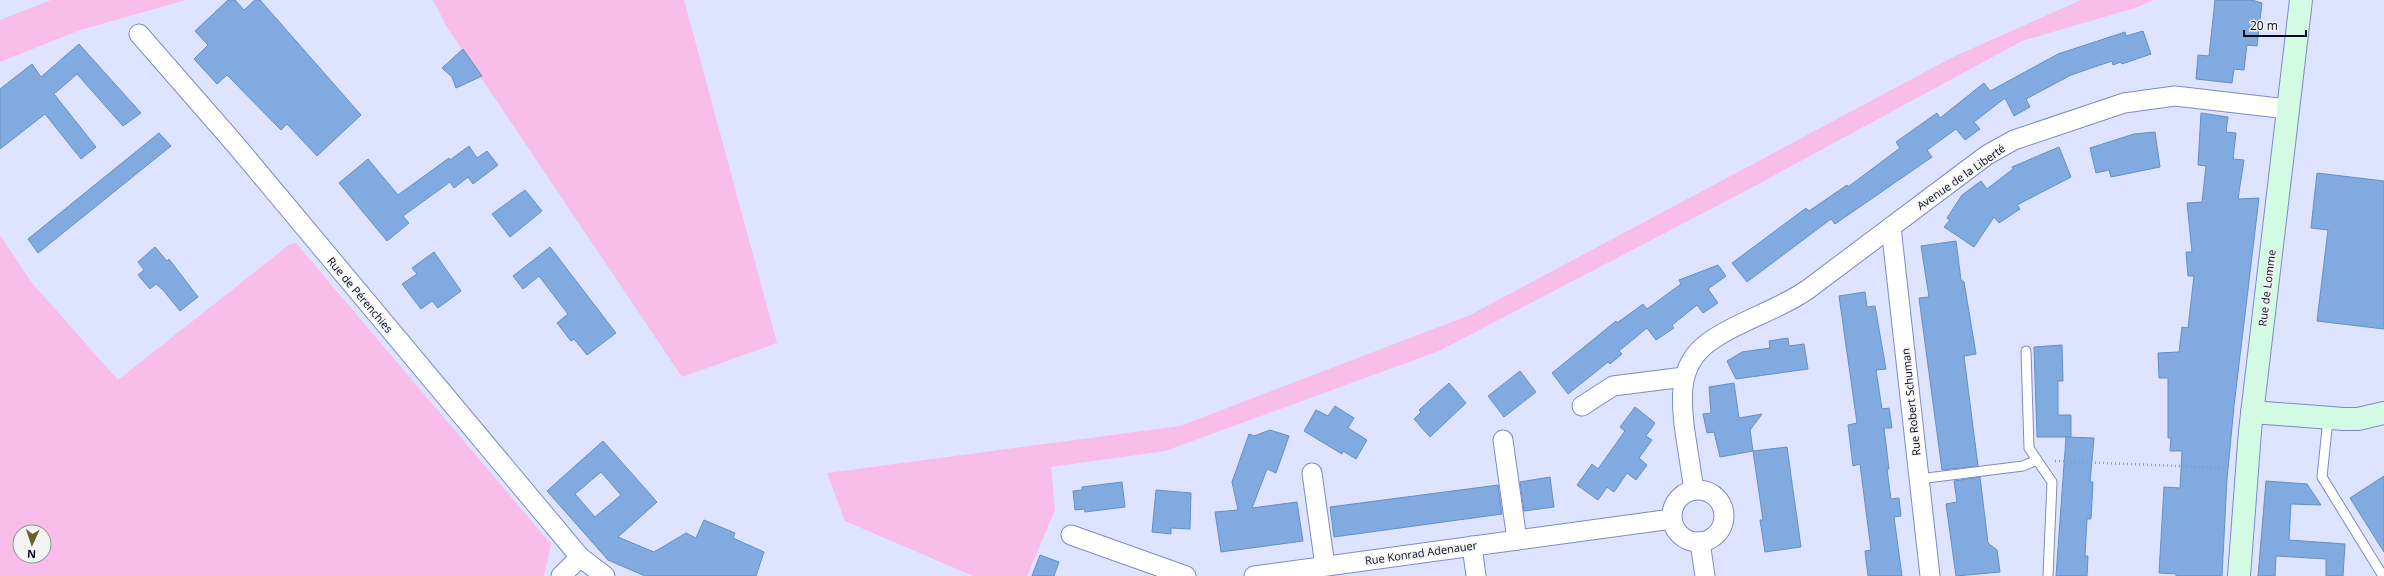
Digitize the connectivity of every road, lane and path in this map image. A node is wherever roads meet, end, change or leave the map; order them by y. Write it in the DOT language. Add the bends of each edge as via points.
graph roads {
  1 [pos="2301,0"];
  2 [pos="139,34"];
  3 [pos="2288,109"];
  4 [pos="1891,227"];
  5 [pos="2026,351"];
  6 [pos="1684,377"];
  7 [pos="1582,406"];
  8 [pos="2252,412"];
  9 [pos="2384,413"];
  10 [pos="2328,419"];
  11 [pos="1503,440"];
  12 [pos="2037,460"];
  13 [pos="2246,468"];
  14 [pos="1312,473"];
  15 [pos="1919,479"];
  16 [pos="1694,490"];
  17 [pos="1672,519"];
  18 [pos="1071,535"];
  19 [pos="1517,540"];
  20 [pos="1700,542"];
  21 [pos="1472,546"];
  22 [pos="580,558"];
  23 [pos="1317,570"];
  24 [pos="562,576"];
  25 [pos="605,576"];
  26 [pos="1186,576"];
  27 [pos="1254,576"];
  28 [pos="1476,576"];
  29 [pos="1705,576"];
  30 [pos="1930,576"];
  31 [pos="2048,576"];
  32 [pos="2239,576"];
  33 [pos="2383,576"];
  1 -- 3 [label="main road, Rue de Lomme"];
  2 -- 22 [label="street, Rue de Pérenchies" via="235,144"];
  3 -- 4 [label="street, Avenue de la Liberté" via="2175,96 2124,103 2014,140"];
  3 -- 8 [label="main road, Rue de Lomme"];
  4 -- 6 [label="street, Avenue de la Liberté" via="1791,301 1710,341 1690,361"];
  4 -- 15 [label="street, Rue Robert Schuman"];
  5 -- 12 [label="lane" via="2029,448"];
  6 -- 7 [label="street" via="1617,385"];
  6 -- 16 [label="street, Avenue de la Liberté" via="1682,407"];
  8 -- 10 [label="main road"];
  8 -- 13 [label="main road, Rue de Lomme"];
  9 -- 10 [label="main road" via="2358,419"];
  10 -- 33 [label="lane" via="2322,478"];
  11 -- 19 [label="street"];
  12 -- 13 [label="path"];
  12 -- 15 [label="lane" via="2023,466"];
  12 -- 31 [label="lane" via="2052,482"];
  13 -- 32 [label="main road, Rue de Lomme"];
  14 -- 23 [label="street"];
  15 -- 30 [label="street, Rue Robert Schuman"];
  16 -- 17 [label="street" via="1679,497 1672,511"];
  16 -- 20 [label="street" via="1708,492 1720,502 1724,516 1720,531"];
  17 -- 19 [label="street, Rue Konrad Adenauer"];
  17 -- 20 [label="street" via="1681,537"];
  18 -- 26 [label="street"];
  19 -- 21 [label="street, Rue Konrad Adenauer"];
  20 -- 29 [label="street"];
  21 -- 23 [label="street, Rue Konrad Adenauer"];
  21 -- 28 [label="street"];
  22 -- 24 [label="street"];
  22 -- 25 [label="street, Rue de Pérenchies"];
  23 -- 27 [label="street, Rue Konrad Adenauer"];
}
